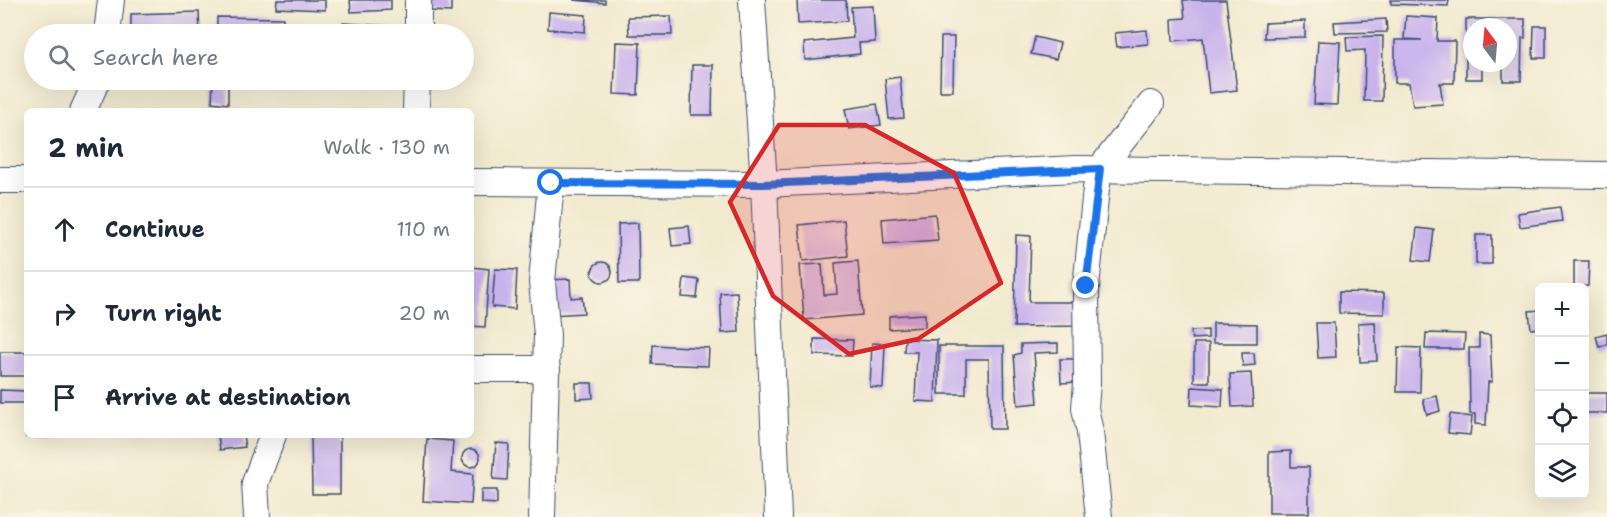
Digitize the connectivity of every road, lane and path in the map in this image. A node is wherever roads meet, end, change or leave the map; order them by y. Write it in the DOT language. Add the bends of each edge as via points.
graph roads {
  1 [pos="111,0"];
  2 [pos="418,0"];
  3 [pos="752,0"];
  4 [pos="108,24"];
  5 [pos="418,24"];
  6 [pos="92,90"];
  7 [pos="417,90"];
  8 [pos="1151,104"];
  9 [pos="84,108"];
  10 [pos="416,108"];
  11 [pos="1100,169"];
  12 [pos="1607,175"];
  13 [pos="474,182"];
  14 [pos="551,183"];
  15 [pos="764,184"];
  16 [pos="474,369"];
  17 [pos="547,369"];
  18 [pos="272,438"];
  19 [pos="257,517"];
  20 [pos="542,517"];
  21 [pos="778,517"];
  22 [pos="1099,517"];
  1 -- 4 [label="street"];
  2 -- 5 [label="street"];
  3 -- 15 [label="street"];
  6 -- 9 [label="street"];
  7 -- 10 [label="street"];
  8 -- 11 [label="street"];
  11 -- 12 [label="street"];
  11 -- 15 [label="street"];
  11 -- 22 [label="street" via="1086,286 1085,408"];
  13 -- 14 [label="street"];
  14 -- 15 [label="street"];
  14 -- 17 [label="street" via="542,282"];
  15 -- 21 [label="street"];
  16 -- 17 [label="street"];
  17 -- 20 [label="street"];
  18 -- 19 [label="street" via="255,483"];
}
